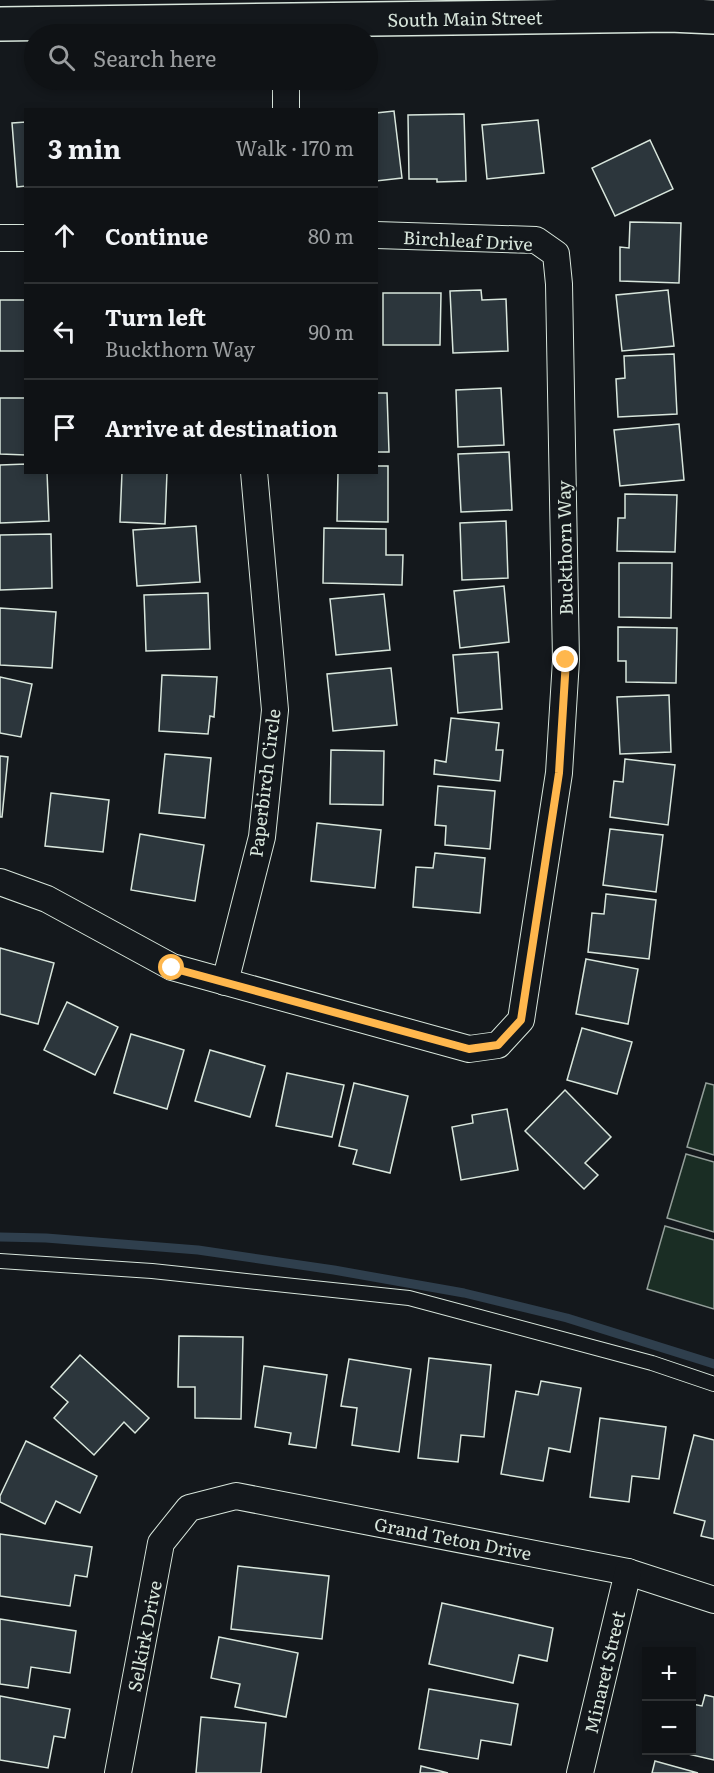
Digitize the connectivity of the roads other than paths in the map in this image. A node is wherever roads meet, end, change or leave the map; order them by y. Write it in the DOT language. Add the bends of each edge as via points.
graph roads {
  1 [pos="670,7"];
  2 [pos="714,17"];
  3 [pos="0,24"];
  4 [pos="24,24"];
  5 [pos="344,24"];
  6 [pos="286,90"];
  7 [pos="286,108"];
  8 [pos="378,235"];
  9 [pos="0,238"];
  10 [pos="24,238"];
  11 [pos="556,254"];
  12 [pos="254,474"];
  13 [pos="0,882"];
  14 [pos="225,982"];
  15 [pos="0,1261"];
  16 [pos="714,1384"];
  17 [pos="189,1508"];
  18 [pos="628,1572"];
  19 [pos="714,1600"];
  20 [pos="118,1773"];
  21 [pos="580,1773"];
  1 -- 2 [label="main road, South Main Street"];
  1 -- 5 [label="main road, South Main Street"];
  3 -- 4 [label="main road, South Main Street"];
  6 -- 7 [label="street"];
  8 -- 11 [label="street, Birchleaf Drive" via="536,240"];
  9 -- 10 [label="street"];
  11 -- 14 [label="street, Buckthorn Way" via="566,660 559,773 521,1020 498,1045 469,1049"];
  12 -- 14 [label="street, Paperbirch Circle" via="275,710 262,837"];
  13 -- 14 [label="street" via="47,899 172,968"];
  15 -- 16 [label="lane" via="409,1298 652,1363"];
  17 -- 18 [label="street, Grand Teton Drive" via="236,1496"];
  17 -- 20 [label="street, Selkirk Drive" via="161,1543"];
  18 -- 19 [label="street, Grand Teton Drive"];
  18 -- 21 [label="street, Minaret Street"];
}
